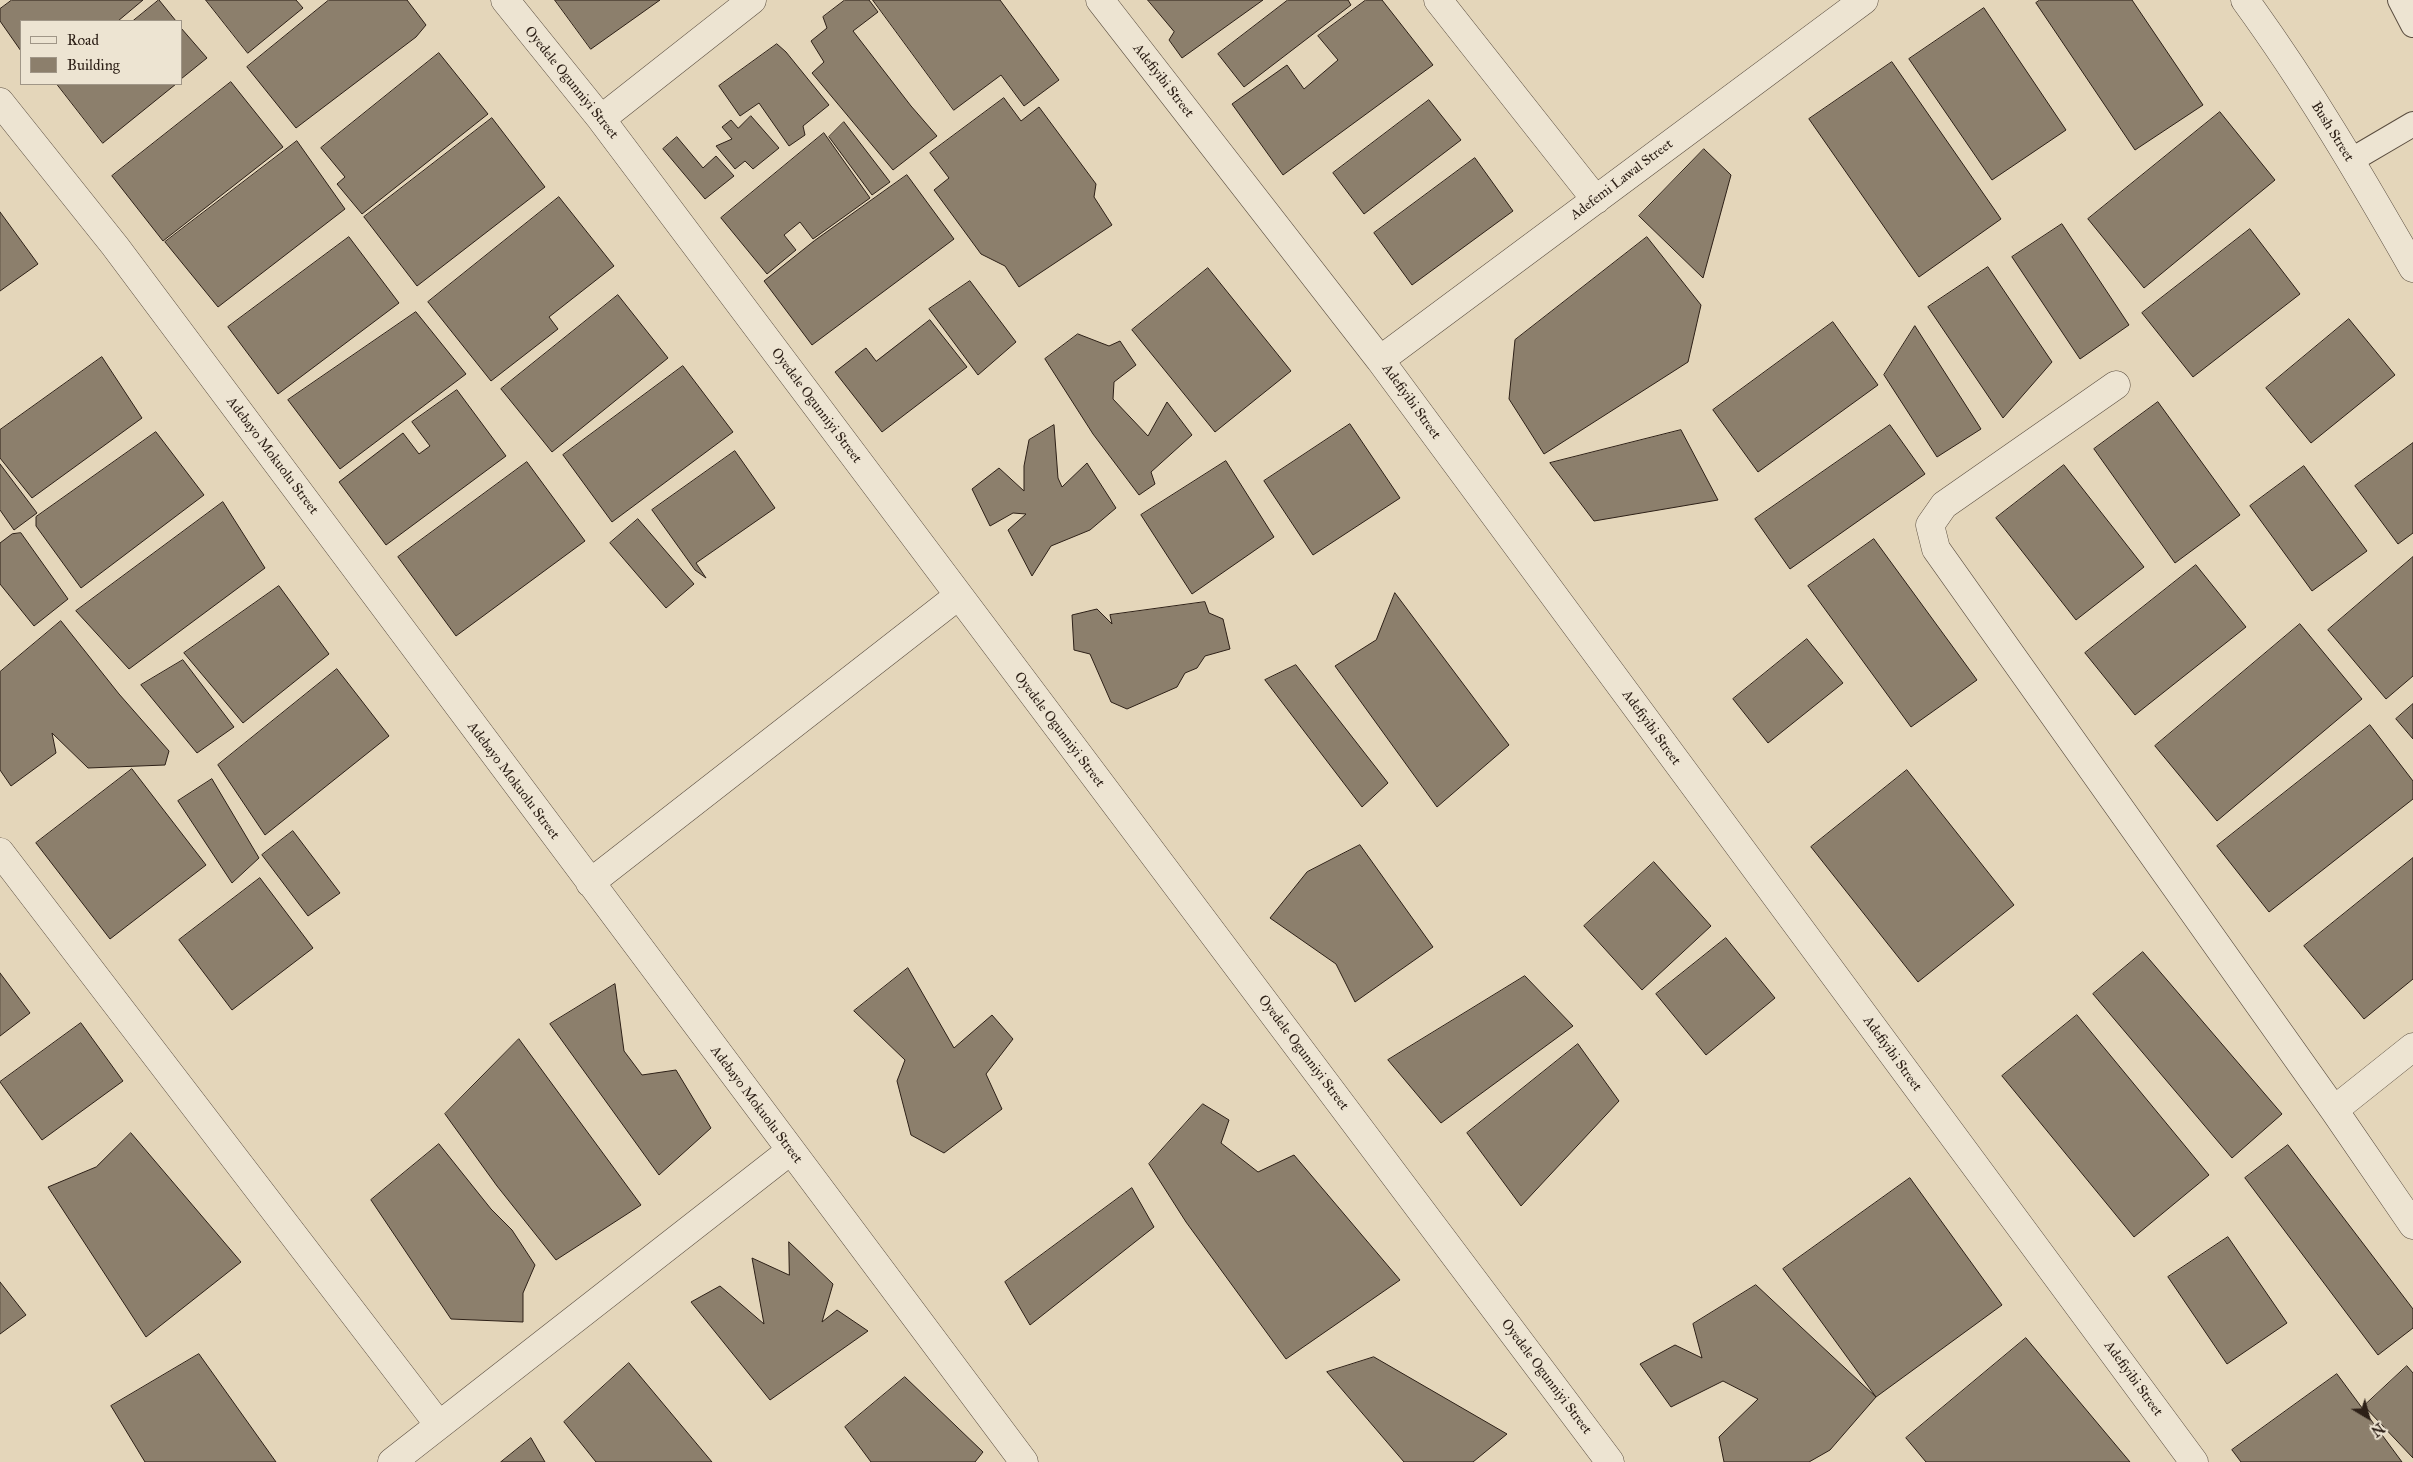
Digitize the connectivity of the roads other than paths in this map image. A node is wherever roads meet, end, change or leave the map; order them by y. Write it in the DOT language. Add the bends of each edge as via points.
graph roads {
  1 [pos="505,0"];
  2 [pos="752,0"];
  3 [pos="1100,0"];
  4 [pos="1438,0"];
  5 [pos="2245,0"];
  6 [pos="2400,0"];
  7 [pos="1855,2"];
  8 [pos="2413,25"];
  9 [pos="0,102"];
  10 [pos="602,119"];
  11 [pos="2413,124"];
  12 [pos="2350,161"];
  13 [pos="1596,200"];
  14 [pos="2413,268"];
  15 [pos="1380,360"];
  16 [pos="2116,385"];
  17 [pos="958,596"];
  18 [pos="0,852"];
  19 [pos="590,884"];
  20 [pos="2413,1047"];
  21 [pos="2334,1110"];
  22 [pos="790,1151"];
  23 [pos="2413,1225"];
  24 [pos="439,1425"];
  25 [pos="392,1462"];
  26 [pos="1024,1462"];
  27 [pos="1610,1462"];
  28 [pos="2194,1462"];
  1 -- 10 [label="street, Oyedele Ogunniyi Street"];
  2 -- 10 [label="street"];
  3 -- 15 [label="street, Adefiyibi Street"];
  4 -- 13 [label="street"];
  5 -- 12 [label="street, Bush Street"];
  6 -- 8 [label="lane"];
  7 -- 13 [label="street, Adefemi Lawal Street"];
  9 -- 19 [label="street, Adebayo Mokuolu Street" via="115,246"];
  10 -- 17 [label="street, Oyedele Ogunniyi Street"];
  11 -- 12 [label="lane"];
  12 -- 14 [label="street, Bush Street"];
  13 -- 15 [label="street, Adefemi Lawal Street"];
  15 -- 28 [label="street, Adefiyibi Street"];
  16 -- 21 [label="street" via="1944,505 1930,524 1936,549"];
  17 -- 19 [label="street"];
  17 -- 27 [label="street, Oyedele Ogunniyi Street"];
  18 -- 24 [label="street"];
  19 -- 22 [label="street, Adebayo Mokuolu Street"];
  20 -- 21 [label="street"];
  21 -- 23 [label="street"];
  22 -- 24 [label="street"];
  22 -- 26 [label="street, Adebayo Mokuolu Street"];
  24 -- 25 [label="street"];
}
